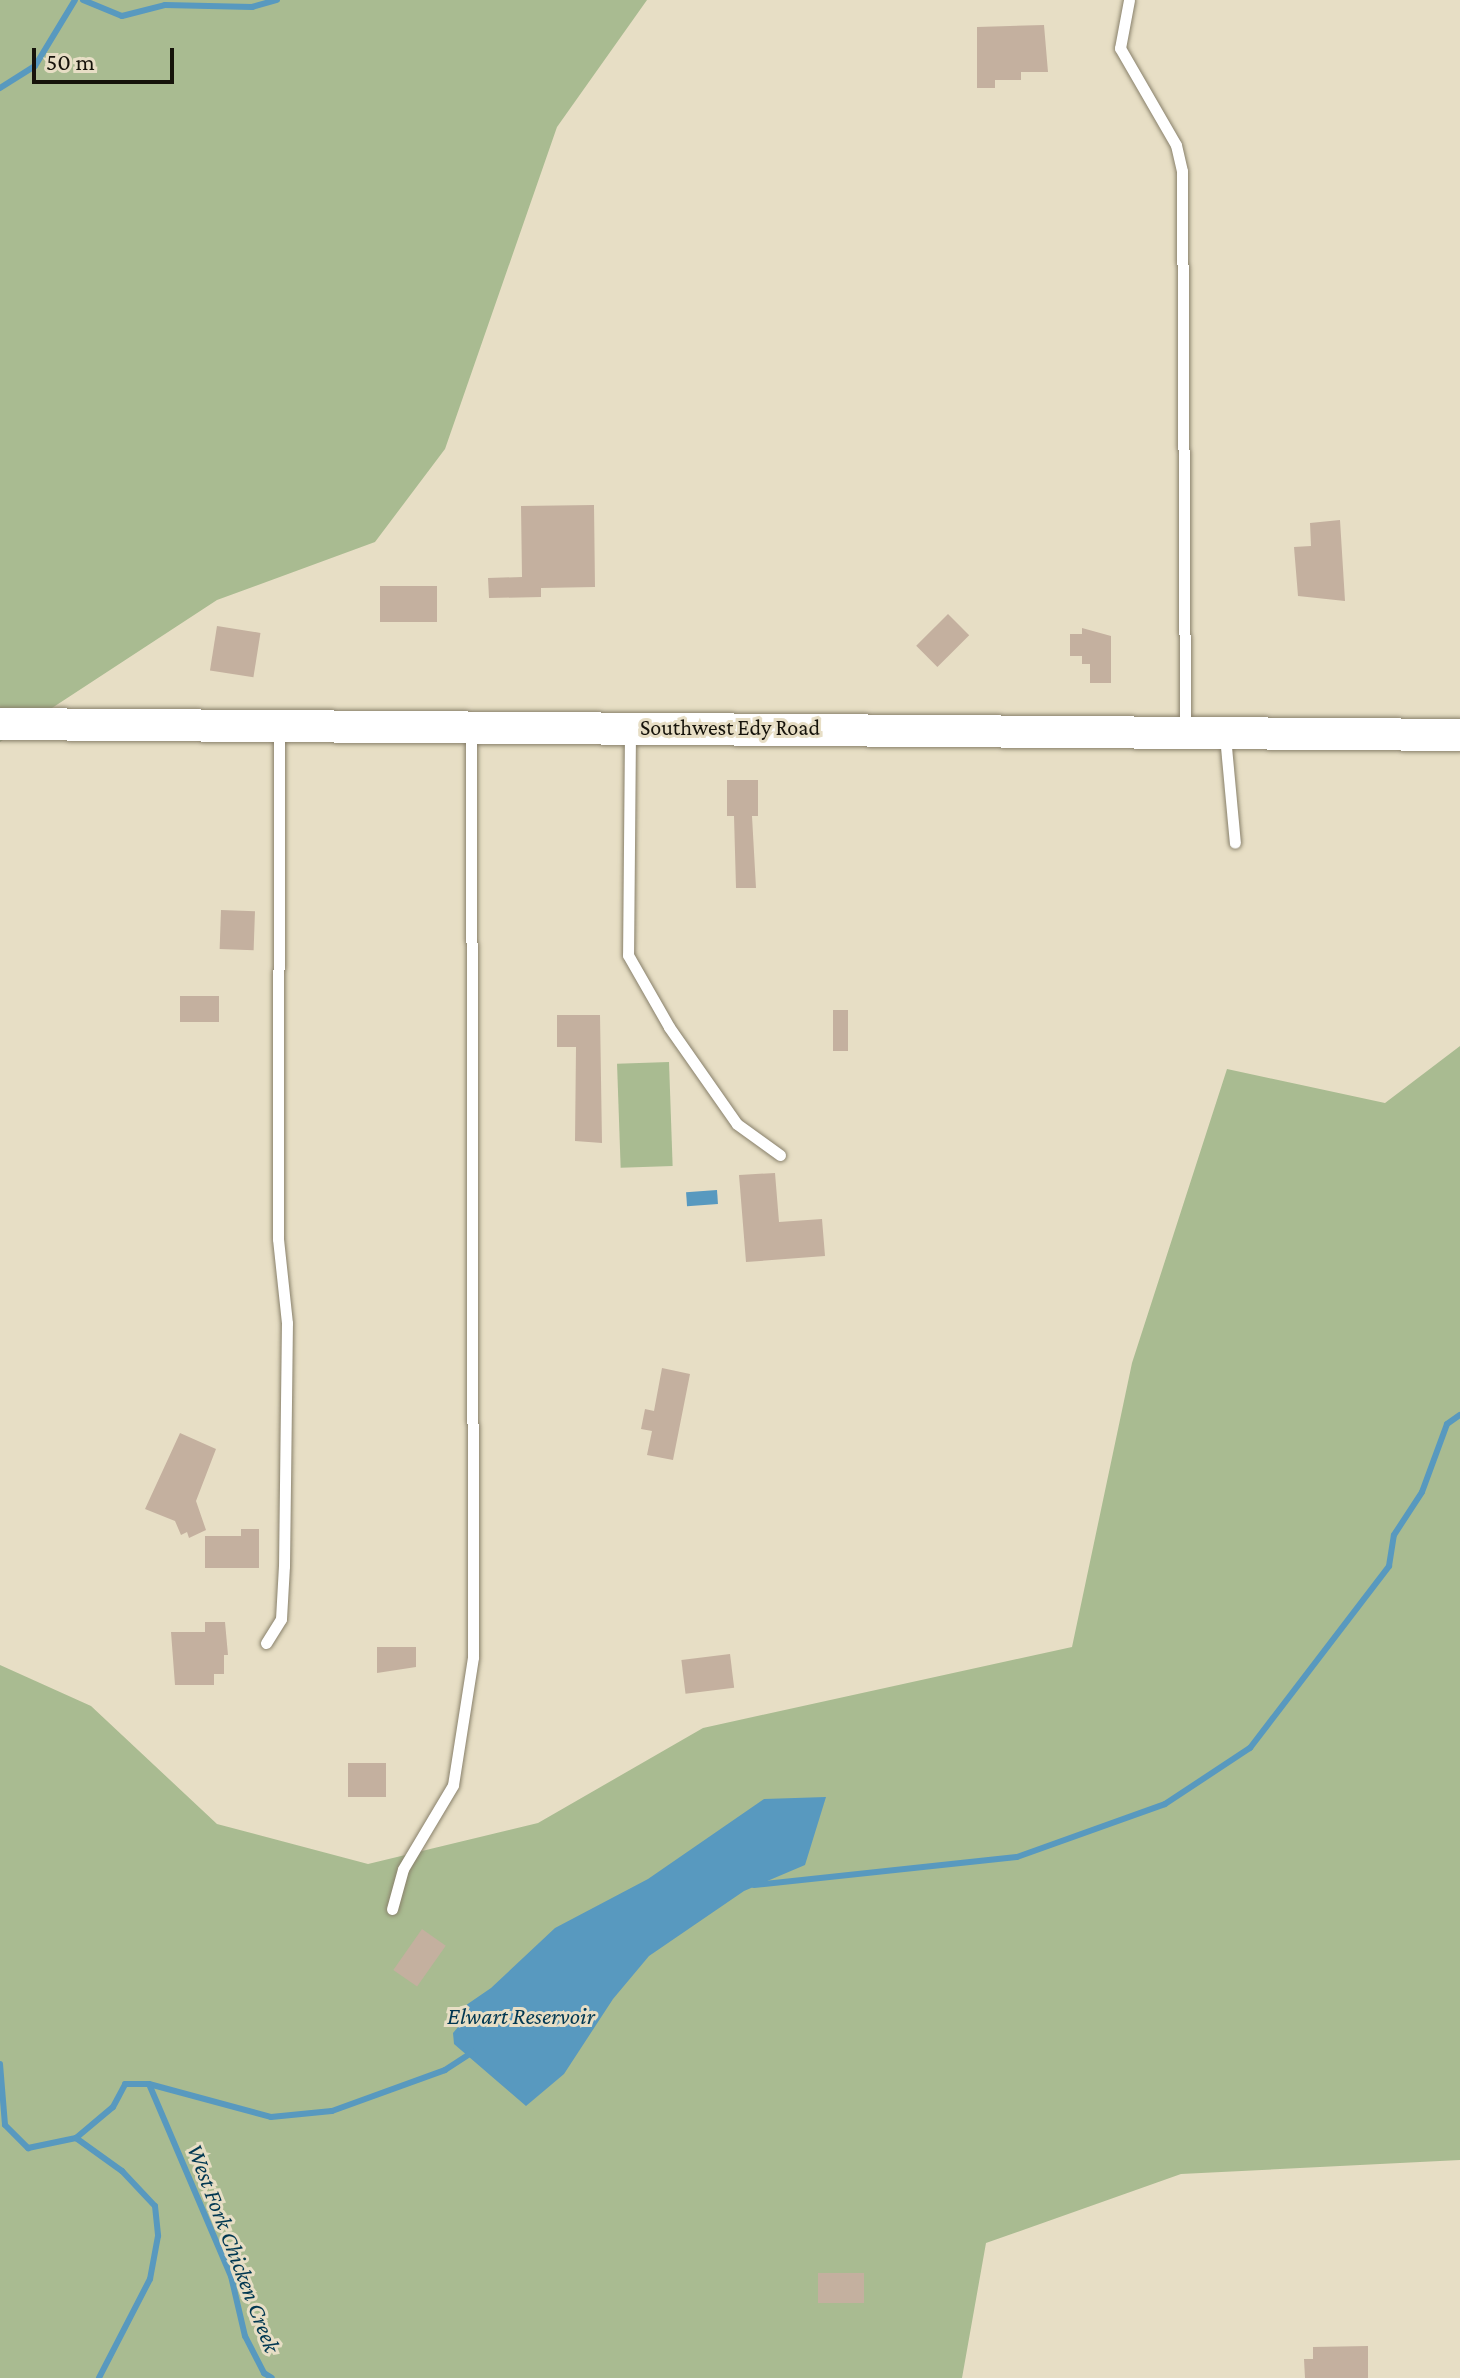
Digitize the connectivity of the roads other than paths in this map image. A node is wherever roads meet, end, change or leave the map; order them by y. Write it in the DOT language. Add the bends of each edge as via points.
graph roads {
  1 [pos="1129,0"];
  2 [pos="0,724"];
  3 [pos="279,724"];
  4 [pos="471,726"];
  5 [pos="630,727"];
  6 [pos="1185,731"];
  7 [pos="1224,731"];
  8 [pos="1460,735"];
  9 [pos="1235,843"];
  10 [pos="780,1155"];
  11 [pos="266,1643"];
  12 [pos="392,1909"];
  1 -- 6 [label="lane" via="1120,48 1176,145 1182,171"];
  2 -- 3 [label="street, Southwest Edy Road"];
  3 -- 4 [label="street, Southwest Edy Road"];
  3 -- 11 [label="lane" via="278,1239 287,1323 284,1566 281,1619"];
  4 -- 5 [label="street, Southwest Edy Road"];
  4 -- 12 [label="lane" via="473,1657 453,1785 403,1869"];
  5 -- 6 [label="street, Southwest Edy Road"];
  5 -- 10 [label="lane" via="628,955 669,1027 737,1124"];
  6 -- 7 [label="street, Southwest Edy Road"];
  7 -- 8 [label="street, Southwest Edy Road"];
  7 -- 9 [label="lane"];
}
